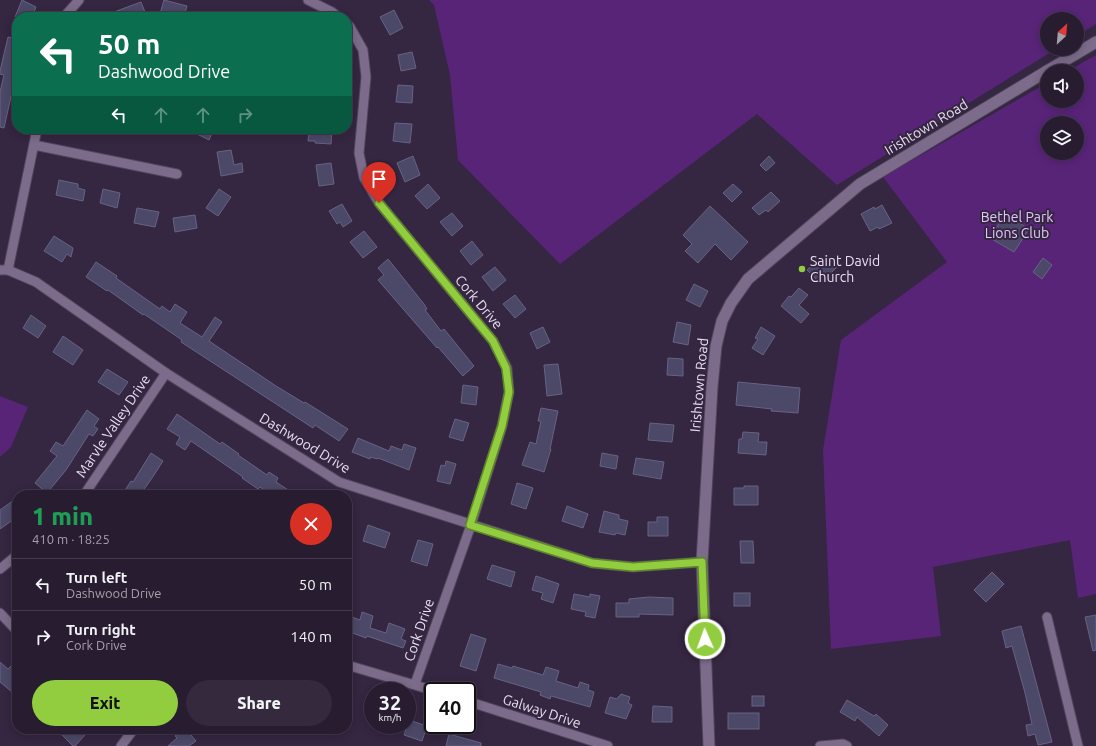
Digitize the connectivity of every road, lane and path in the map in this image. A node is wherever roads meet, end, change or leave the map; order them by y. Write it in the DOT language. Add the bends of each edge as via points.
graph roads {
  1 [pos="79,0"];
  2 [pos="308,0"];
  3 [pos="68,12"];
  4 [pos="332,12"];
  5 [pos="352,31"];
  6 [pos="1096,42"];
  7 [pos="1059,64"];
  8 [pos="1040,75"];
  9 [pos="36,134"];
  10 [pos="34,145"];
  11 [pos="176,174"];
  12 [pos="4,270"];
  13 [pos="166,373"];
  14 [pos="87,490"];
  15 [pos="470,525"];
  16 [pos="12,559"];
  17 [pos="702,562"];
  18 [pos="0,569"];
  19 [pos="0,613"];
  20 [pos="1047,617"];
  21 [pos="12,626"];
  22 [pos="352,666"];
  23 [pos="408,682"];
  24 [pos="416,682"];
  25 [pos="476,704"];
  26 [pos="129,734"];
  27 [pos="121,746"];
  28 [pos="608,746"];
  29 [pos="709,746"];
  30 [pos="820,746"];
  31 [pos="847,746"];
  32 [pos="1078,746"];
  1 -- 3 [label="street"];
  2 -- 4 [label="street"];
  5 -- 15 [label="street, Cork Drive" via="363,50 366,77 359,152 364,178 379,203 493,341 506,368 509,392 502,426"];
  6 -- 7 [label="street, Irishtown Road"];
  8 -- 17 [label="street, Irishtown Road" via="860,184 748,279 731,303 722,321 716,346"];
  9 -- 10 [label="street"];
  10 -- 11 [label="street"];
  10 -- 12 [label="street"];
  12 -- 13 [label="street, Dashwood Drive" via="36,282"];
  13 -- 14 [label="street, Marvle Valley Drive"];
  13 -- 15 [label="street, Dashwood Drive" via="339,482"];
  15 -- 17 [label="street, Dashwood Drive" via="592,563 633,567"];
  15 -- 24 [label="street, Cork Drive"];
  16 -- 18 [label="street"];
  17 -- 29 [label="street, Irishtown Road"];
  19 -- 21 [label="street"];
  20 -- 32 [label="street"];
  22 -- 23 [label="street"];
  25 -- 28 [label="street, Galway Drive"];
  26 -- 27 [label="street"];
  30 -- 31 [label="street"];
}
